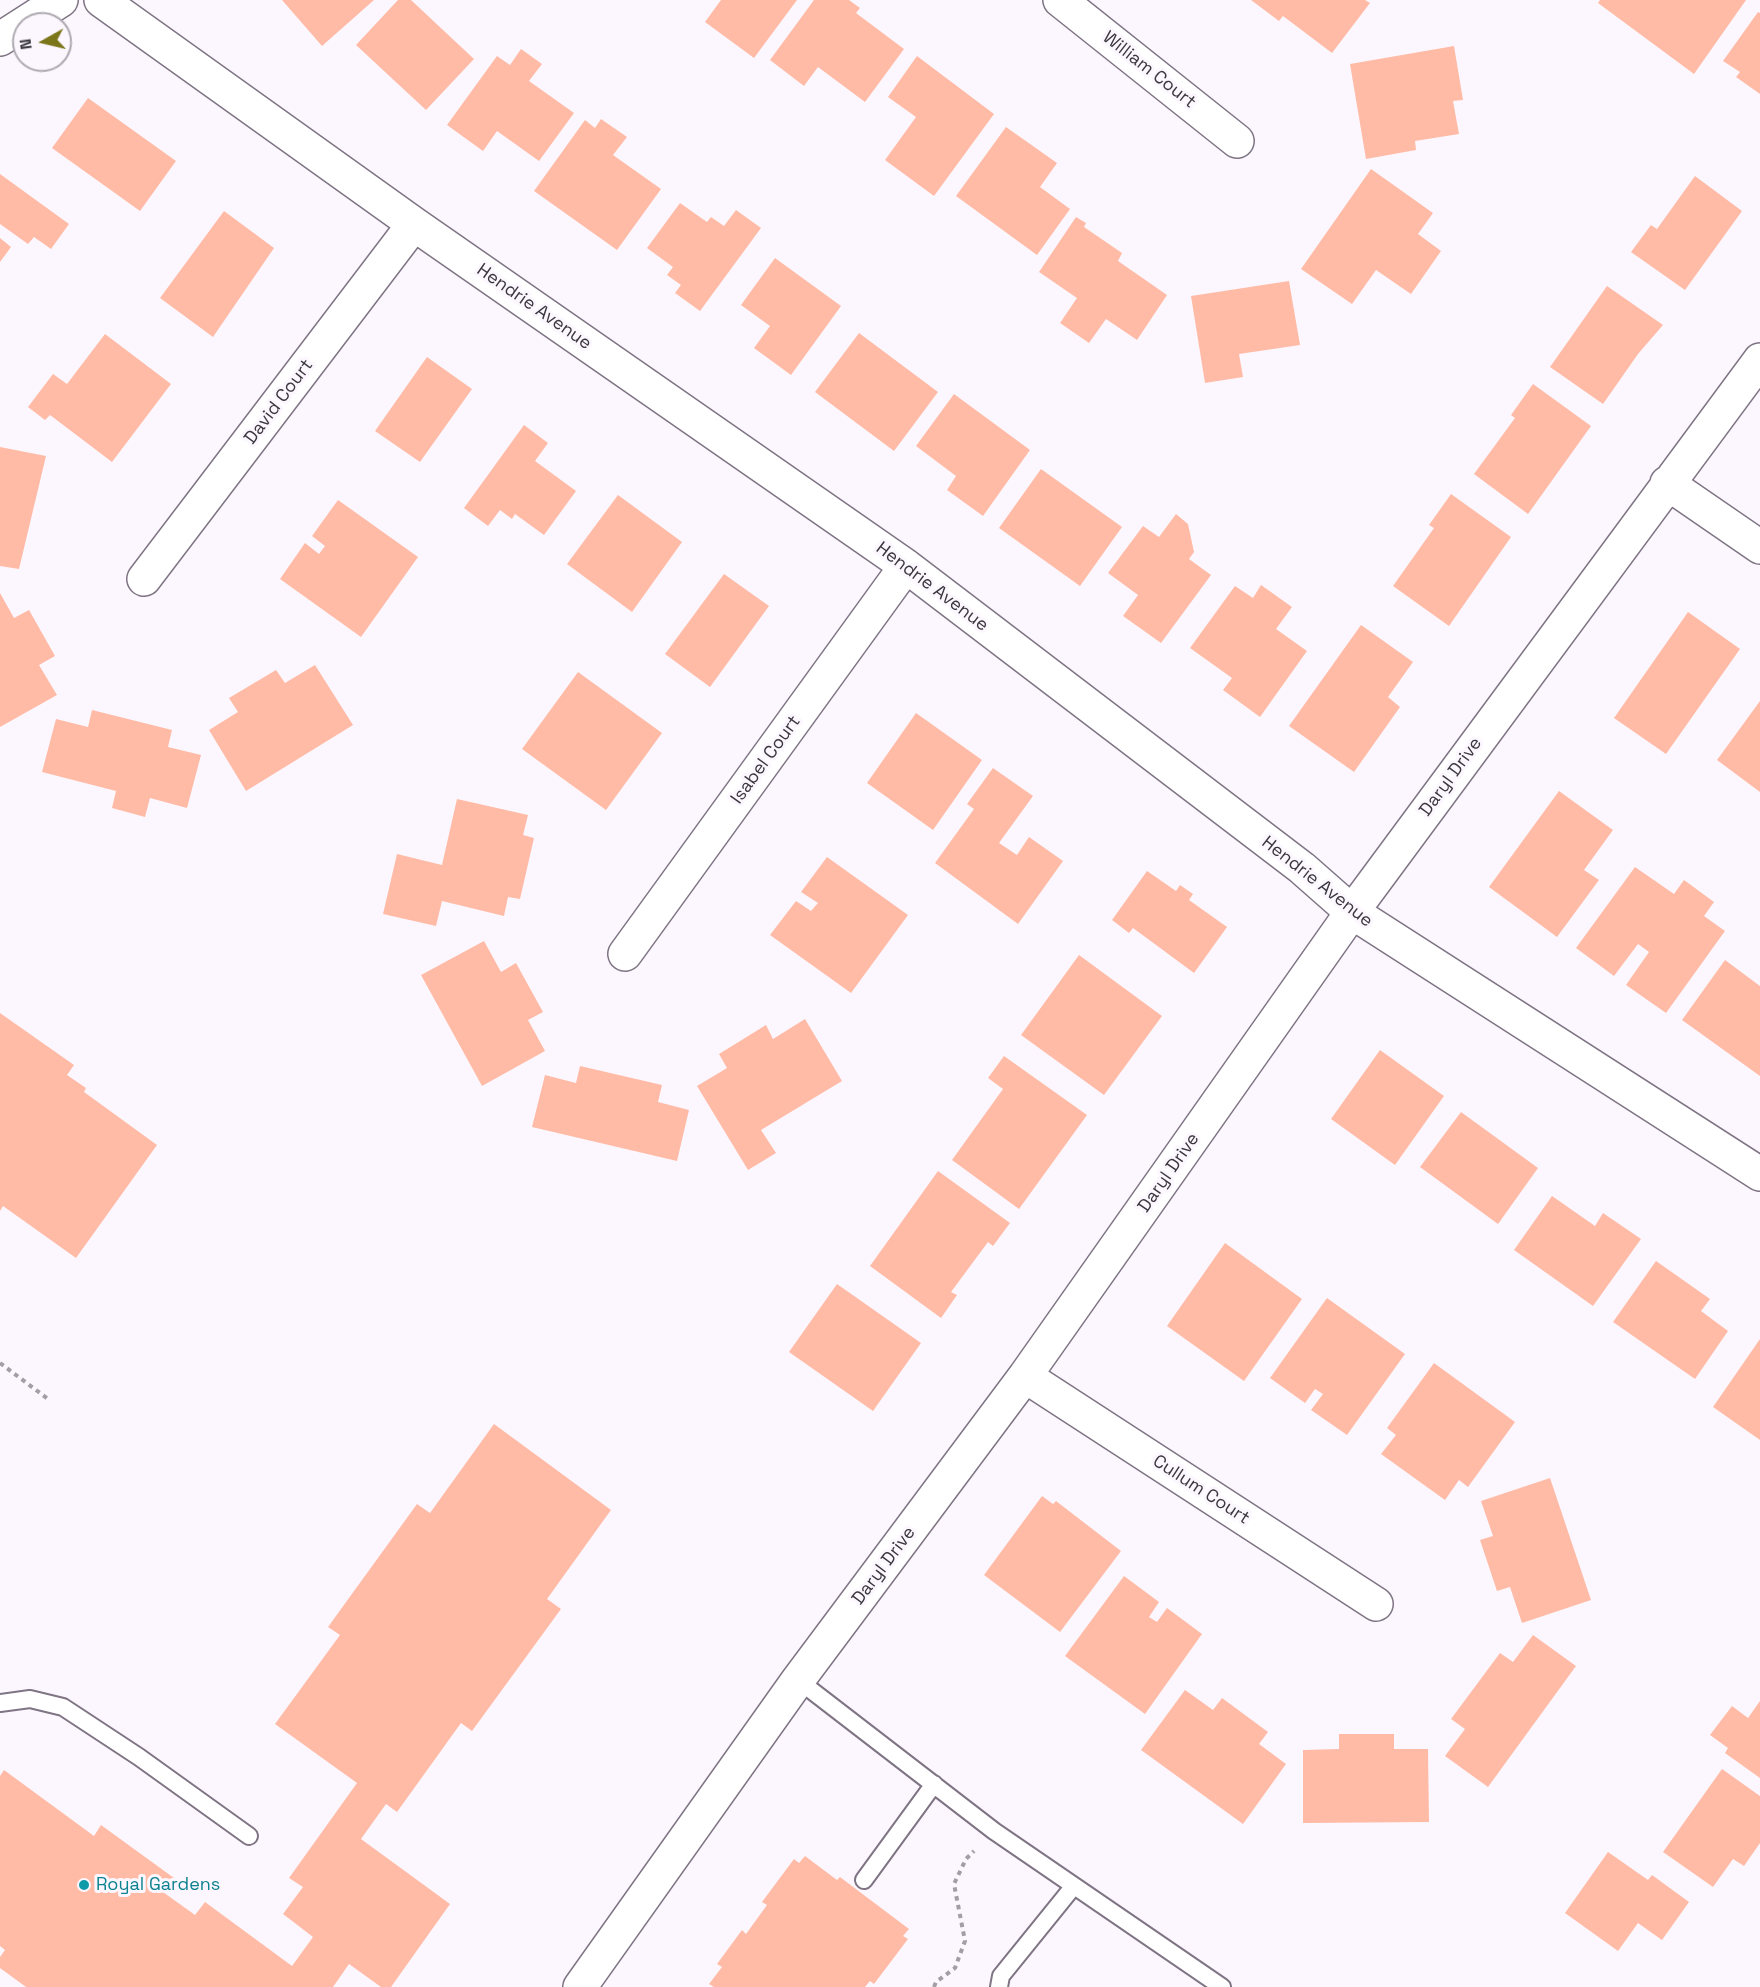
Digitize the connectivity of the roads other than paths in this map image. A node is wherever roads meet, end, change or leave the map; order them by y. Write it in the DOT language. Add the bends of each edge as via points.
graph roads {
  1 [pos="61,0"];
  2 [pos="101,0"];
  3 [pos="1060,0"];
  4 [pos="0,39"];
  5 [pos="1237,141"];
  6 [pos="414,224"];
  7 [pos="1760,360"];
  8 [pos="1667,483"];
  9 [pos="1760,548"];
  10 [pos="906,566"];
  11 [pos="144,579"];
  12 [pos="1352,912"];
  13 [pos="626,954"];
  14 [pos="1760,1174"];
  15 [pos="1025,1376"];
  16 [pos="1376,1604"];
  17 [pos="798,1680"];
  18 [pos="0,1703"];
  19 [pos="934,1784"];
  20 [pos="249,1836"];
  21 [pos="864,1880"];
  22 [pos="1073,1887"];
  23 [pos="580,1987"];
  24 [pos="999,1987"];
  25 [pos="1222,1987"];
  1 -- 4 [label="street"];
  2 -- 6 [label="street, Hendrie Avenue"];
  3 -- 5 [label="street, William Court"];
  6 -- 10 [label="street, Hendrie Avenue"];
  6 -- 11 [label="street, David Court"];
  7 -- 8 [label="street, Daryl Drive"];
  8 -- 9 [label="street"];
  8 -- 12 [label="street, Daryl Drive"];
  10 -- 12 [label="street, Hendrie Avenue" via="1302,868"];
  10 -- 13 [label="street, Isabel Court"];
  12 -- 14 [label="street, Hendrie Avenue"];
  12 -- 15 [label="street, Daryl Drive"];
  15 -- 16 [label="street, Cullum Court"];
  15 -- 17 [label="street, Daryl Drive"];
  17 -- 19 [label="lane"];
  17 -- 23 [label="street, Daryl Drive"];
  18 -- 20 [label="lane" via="30,1699 63,1707"];
  19 -- 21 [label="lane"];
  19 -- 22 [label="lane"];
  22 -- 24 [label="lane" via="1001,1976"];
  22 -- 25 [label="lane"];
}
